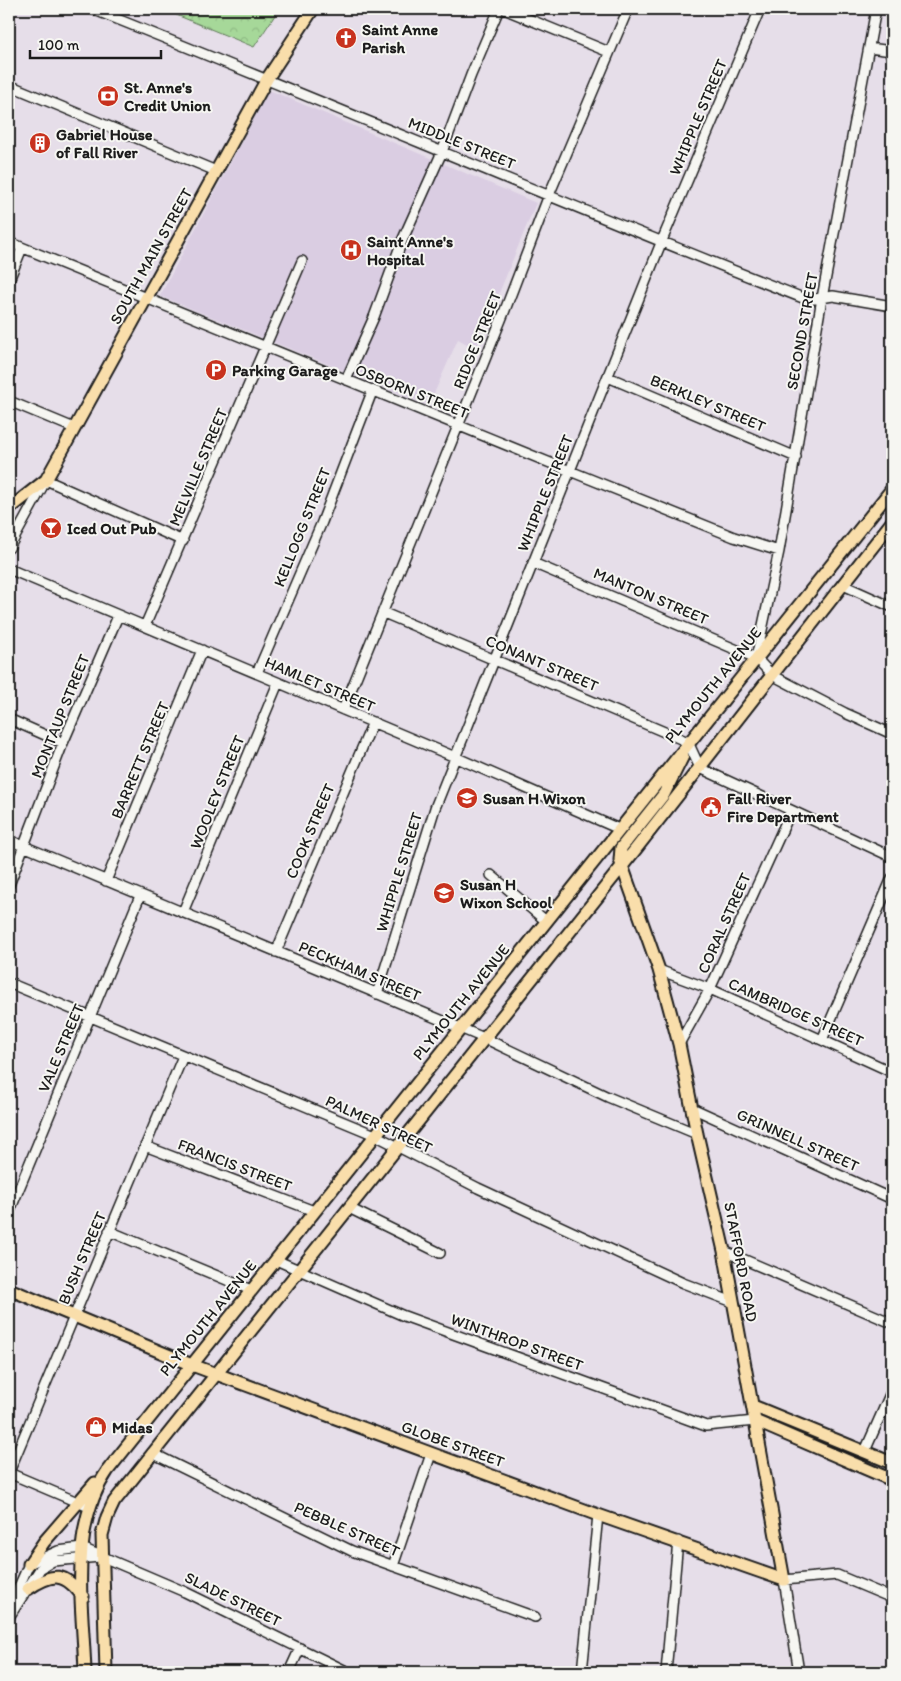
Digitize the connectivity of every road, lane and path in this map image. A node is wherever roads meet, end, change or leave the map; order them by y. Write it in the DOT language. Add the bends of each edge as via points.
graph roads {
  1 [pos="92,9"];
  2 [pos="313,9"];
  3 [pos="499,9"];
  4 [pos="504,9"];
  5 [pos="628,9"];
  6 [pos="760,9"];
  7 [pos="876,9"];
  8 [pos="869,48"];
  9 [pos="892,51"];
  10 [pos="609,52"];
  11 [pos="267,79"];
  12 [pos="9,85"];
  13 [pos="442,152"];
  14 [pos="216,171"];
  15 [pos="549,195"];
  16 [pos="9,242"];
  17 [pos="662,243"];
  18 [pos="22,248"];
  19 [pos="302,261"];
  20 [pos="9,280"];
  21 [pos="822,298"];
  22 [pos="145,299"];
  23 [pos="892,306"];
  24 [pos="264,346"];
  25 [pos="608,378"];
  26 [pos="346,380"];
  27 [pos="372,392"];
  28 [pos="9,401"];
  29 [pos="458,426"];
  30 [pos="74,428"];
  31 [pos="796,457"];
  32 [pos="570,472"];
  33 [pos="46,480"];
  34 [pos="892,489"];
  35 [pos="9,509"];
  36 [pos="892,522"];
  37 [pos="183,541"];
  38 [pos="9,548"];
  39 [pos="779,551"];
  40 [pos="533,563"];
  41 [pos="9,569"];
  42 [pos="843,585"];
  43 [pos="892,606"];
  44 [pos="384,612"];
  45 [pos="118,616"];
  46 [pos="145,626"];
  47 [pos="202,650"];
  48 [pos="495,658"];
  49 [pos="756,658"];
  50 [pos="256,673"];
  51 [pos="772,675"];
  52 [pos="278,683"];
  53 [pos="343,710"];
  54 [pos="9,719"];
  55 [pos="372,722"];
  56 [pos="892,734"];
  57 [pos="688,742"];
  58 [pos="64,743"];
  59 [pos="455,757"];
  60 [pos="700,768"];
  61 [pos="791,811"];
  62 [pos="619,829"];
  63 [pos="9,840"];
  64 [pos="25,846"];
  65 [pos="892,857"];
  66 [pos="623,865"];
  67 [pos="491,875"];
  68 [pos="892,878"];
  69 [pos="106,881"];
  70 [pos="9,885"];
  71 [pos="140,896"];
  72 [pos="183,912"];
  73 [pos="546,920"];
  74 [pos="276,952"];
  75 [pos="658,970"];
  76 [pos="9,983"];
  77 [pos="710,989"];
  78 [pos="377,994"];
  79 [pos="91,1017"];
  80 [pos="460,1029"];
  81 [pos="484,1038"];
  82 [pos="822,1040"];
  83 [pos="679,1044"];
  84 [pos="183,1056"];
  85 [pos="892,1072"];
  86 [pos="692,1108"];
  87 [pos="697,1134"];
  88 [pos="375,1135"];
  89 [pos="145,1146"];
  90 [pos="397,1147"];
  91 [pos="892,1199"];
  92 [pos="349,1208"];
  93 [pos="314,1211"];
  94 [pos="9,1213"];
  95 [pos="109,1231"];
  96 [pos="724,1251"];
  97 [pos="440,1253"];
  98 [pos="276,1260"];
  99 [pos="298,1271"];
  100 [pos="9,1290"];
  101 [pos="251,1290"];
  102 [pos="733,1302"];
  103 [pos="73,1317"];
  104 [pos="892,1323"];
  105 [pos="192,1365"];
  106 [pos="217,1373"];
  107 [pos="892,1390"];
  108 [pos="753,1406"];
  109 [pos="755,1421"];
  110 [pos="865,1451"];
  111 [pos="152,1453"];
  112 [pos="431,1454"];
  113 [pos="116,1459"];
  114 [pos="892,1463"];
  115 [pos="9,1472"];
  116 [pos="892,1480"];
  117 [pos="78,1501"];
  118 [pos="89,1507"];
  119 [pos="598,1515"];
  120 [pos="678,1542"];
  121 [pos="82,1554"];
  122 [pos="102,1557"];
  123 [pos="29,1564"];
  124 [pos="393,1566"];
  125 [pos="784,1580"];
  126 [pos="28,1589"];
  127 [pos="83,1597"];
  128 [pos="892,1598"];
  129 [pos="9,1609"];
  130 [pos="9,1617"];
  131 [pos="535,1617"];
  132 [pos="300,1648"];
  133 [pos="85,1672"];
  134 [pos="106,1672"];
  135 [pos="289,1672"];
  136 [pos="348,1672"];
  137 [pos="582,1672"];
  138 [pos="666,1672"];
  139 [pos="799,1672"];
  1 -- 11 [label="street, MIDDLE STREET"];
  2 -- 11 [label="main road, SOUTH MAIN STREET"];
  3 -- 13 [label="street"];
  4 -- 10 [label="street"];
  5 -- 10 [label="street, RIDGE STREET"];
  6 -- 17 [label="street, WHIPPLE STREET"];
  7 -- 8 [label="street, SECOND STREET"];
  8 -- 9 [label="street"];
  8 -- 21 [label="street, SECOND STREET"];
  10 -- 15 [label="street, RIDGE STREET"];
  11 -- 13 [label="street, MIDDLE STREET"];
  11 -- 14 [label="main road, SOUTH MAIN STREET"];
  12 -- 14 [label="street"];
  13 -- 15 [label="street, MIDDLE STREET"];
  13 -- 26 [label="street"];
  14 -- 22 [label="main road, SOUTH MAIN STREET"];
  15 -- 17 [label="street, MIDDLE STREET"];
  15 -- 29 [label="street, RIDGE STREET"];
  16 -- 18 [label="street, OSBORN STREET"];
  17 -- 21 [label="street, MIDDLE STREET" via="808,300"];
  17 -- 25 [label="street, WHIPPLE STREET"];
  18 -- 20 [label="street"];
  18 -- 22 [label="street, OSBORN STREET"];
  19 -- 24 [label="street, MELVILLE STREET"];
  21 -- 23 [label="street, MIDDLE STREET" via="834,296"];
  21 -- 31 [label="street, SECOND STREET"];
  22 -- 24 [label="street, OSBORN STREET"];
  22 -- 30 [label="main road, SOUTH MAIN STREET"];
  24 -- 26 [label="street, OSBORN STREET"];
  24 -- 37 [label="street, MELVILLE STREET"];
  25 -- 31 [label="street, BERKLEY STREET"];
  25 -- 32 [label="street, WHIPPLE STREET"];
  26 -- 27 [label="street, OSBORN STREET"];
  27 -- 29 [label="street, OSBORN STREET"];
  27 -- 50 [label="street, KELLOGG STREET" via="322,522"];
  28 -- 30 [label="street"];
  29 -- 32 [label="street, OSBORN STREET"];
  29 -- 44 [label="street, RIDGE STREET"];
  30 -- 33 [label="main road, SOUTH MAIN STREET"];
  31 -- 39 [label="street, SECOND STREET"];
  32 -- 39 [label="street, OSBORN STREET" via="734,537"];
  32 -- 40 [label="street, WHIPPLE STREET"];
  33 -- 35 [label="main road, SOUTH MAIN STREET"];
  33 -- 37 [label="street"];
  33 -- 38 [label="street"];
  34 -- 49 [label="main road, PLYMOUTH AVENUE"];
  36 -- 42 [label="main road"];
  37 -- 46 [label="street, MELVILLE STREET"];
  39 -- 49 [label="street, SECOND STREET"];
  40 -- 48 [label="street, WHIPPLE STREET"];
  40 -- 49 [label="street, MANTON STREET"];
  41 -- 45 [label="street, HAMLET STREET"];
  42 -- 43 [label="street"];
  42 -- 51 [label="main road"];
  44 -- 48 [label="street, CONANT STREET"];
  44 -- 53 [label="street, RIDGE STREET"];
  45 -- 46 [label="street, HAMLET STREET"];
  45 -- 58 [label="street, MONTAUP STREET"];
  46 -- 47 [label="street, HAMLET STREET"];
  47 -- 50 [label="street, HAMLET STREET"];
  47 -- 69 [label="street, BARRETT STREET"];
  48 -- 57 [label="street, CONANT STREET"];
  48 -- 59 [label="street, WHIPPLE STREET"];
  49 -- 51 [label="street"];
  49 -- 57 [label="main road, PLYMOUTH AVENUE"];
  50 -- 52 [label="street, HAMLET STREET"];
  51 -- 56 [label="street"];
  51 -- 60 [label="main road"];
  52 -- 53 [label="street, HAMLET STREET"];
  52 -- 72 [label="street, WOOLEY STREET"];
  53 -- 55 [label="street, HAMLET STREET"];
  54 -- 58 [label="street"];
  55 -- 59 [label="street, HAMLET STREET"];
  55 -- 74 [label="street, COOK STREET"];
  57 -- 60 [label="street"];
  57 -- 62 [label="main road, PLYMOUTH AVENUE"];
  57 -- 66 [label="main road" via="664,794 622,848 619,856"];
  58 -- 64 [label="street, MONTAUP STREET"];
  59 -- 62 [label="street, HAMLET STREET"];
  59 -- 78 [label="street, WHIPPLE STREET" via="435,808"];
  60 -- 61 [label="street"];
  60 -- 66 [label="main road"];
  61 -- 65 [label="street"];
  61 -- 77 [label="street, CORAL STREET"];
  62 -- 73 [label="main road, PLYMOUTH AVENUE"];
  63 -- 64 [label="street, PECKHAM STREET"];
  64 -- 69 [label="street, PECKHAM STREET"];
  64 -- 70 [label="street, MONTAUP STREET"];
  66 -- 75 [label="main road, STAFFORD ROAD"];
  66 -- 81 [label="main road"];
  67 -- 73 [label="street"];
  68 -- 82 [label="street"];
  69 -- 71 [label="street, PECKHAM STREET"];
  71 -- 72 [label="street, PECKHAM STREET"];
  71 -- 79 [label="street, VALE STREET"];
  72 -- 74 [label="street, PECKHAM STREET"];
  73 -- 80 [label="main road, PLYMOUTH AVENUE"];
  74 -- 78 [label="street, PECKHAM STREET"];
  75 -- 77 [label="street, CAMBRIDGE STREET"];
  75 -- 83 [label="main road, STAFFORD ROAD"];
  76 -- 79 [label="street, PALMER STREET"];
  77 -- 82 [label="street, CAMBRIDGE STREET"];
  77 -- 83 [label="street, CORAL STREET"];
  78 -- 80 [label="street, PECKHAM STREET"];
  79 -- 84 [label="street, PALMER STREET"];
  79 -- 94 [label="street, VALE STREET"];
  80 -- 81 [label="street, PECKHAM STREET"];
  80 -- 88 [label="main road, PLYMOUTH AVENUE"];
  81 -- 87 [label="street, PECKHAM STREET" via="608,1097"];
  81 -- 90 [label="main road"];
  82 -- 85 [label="street, CAMBRIDGE STREET"];
  83 -- 86 [label="main road, STAFFORD ROAD"];
  84 -- 88 [label="street, PALMER STREET"];
  84 -- 89 [label="street, BUSH STREET"];
  86 -- 87 [label="main road, STAFFORD ROAD"];
  86 -- 91 [label="street, GRINNELL STREET"];
  87 -- 96 [label="main road, STAFFORD ROAD"];
  88 -- 90 [label="street, PALMER STREET"];
  88 -- 93 [label="main road, PLYMOUTH AVENUE"];
  89 -- 93 [label="street, FRANCIS STREET"];
  89 -- 95 [label="street, BUSH STREET"];
  90 -- 92 [label="main road"];
  90 -- 102 [label="street, PALMER STREET" via="683,1283"];
  92 -- 97 [label="street"];
  92 -- 99 [label="main road"];
  93 -- 98 [label="main road, PLYMOUTH AVENUE"];
  95 -- 101 [label="street"];
  95 -- 103 [label="street, BUSH STREET"];
  96 -- 102 [label="main road, STAFFORD ROAD"];
  96 -- 104 [label="street"];
  98 -- 99 [label="street, WINTHROP STREET"];
  98 -- 101 [label="main road, PLYMOUTH AVENUE"];
  99 -- 106 [label="main road"];
  99 -- 109 [label="street, WINTHROP STREET" via="404,1316 706,1426"];
  100 -- 103 [label="main road, GLOBE STREET"];
  101 -- 105 [label="main road, PLYMOUTH AVENUE"];
  102 -- 108 [label="main road, STAFFORD ROAD"];
  103 -- 105 [label="main road, GLOBE STREET"];
  103 -- 115 [label="street, BUSH STREET"];
  105 -- 106 [label="main road, GLOBE STREET"];
  105 -- 113 [label="main road, PLYMOUTH AVENUE"];
  106 -- 111 [label="main road"];
  106 -- 112 [label="main road, GLOBE STREET"];
  107 -- 110 [label="street"];
  108 -- 109 [label="main road, STAFFORD ROAD"];
  108 -- 110 [label="main road"];
  109 -- 116 [label="main road"];
  109 -- 125 [label="main road, STAFFORD ROAD"];
  110 -- 114 [label="main road"];
  111 -- 122 [label="main road" via="110,1510 102,1534"];
  111 -- 124 [label="street, PEBBLE STREET" via="352,1551"];
  112 -- 119 [label="main road, GLOBE STREET"];
  112 -- 124 [label="street"];
  113 -- 117 [label="main road"];
  113 -- 118 [label="main road, PLYMOUTH AVENUE" via="100,1482"];
  115 -- 117 [label="street"];
  117 -- 118 [label="street"];
  117 -- 123 [label="main road"];
  118 -- 121 [label="main road, PLYMOUTH AVENUE"];
  119 -- 120 [label="main road, GLOBE STREET"];
  119 -- 137 [label="street"];
  120 -- 125 [label="main road, GLOBE STREET"];
  120 -- 138 [label="street"];
  121 -- 122 [label="street, SLADE STREET"];
  121 -- 123 [label="street" via="58,1551"];
  121 -- 126 [label="street" via="53,1561 40,1569"];
  121 -- 127 [label="main road, PLYMOUTH AVENUE"];
  122 -- 132 [label="street, SLADE STREET"];
  122 -- 134 [label="main road"];
  123 -- 129 [label="street"];
  124 -- 131 [label="street, PEBBLE STREET"];
  125 -- 128 [label="street, GLOBE STREET" via="837,1575"];
  125 -- 139 [label="street, STAFFORD ROAD"];
  126 -- 127 [label="main road" via="49,1577 62,1577 72,1582"];
  126 -- 130 [label="street"];
  127 -- 133 [label="main road, PLYMOUTH AVENUE"];
  132 -- 135 [label="street"];
  132 -- 136 [label="street, SLADE STREET"];
}
